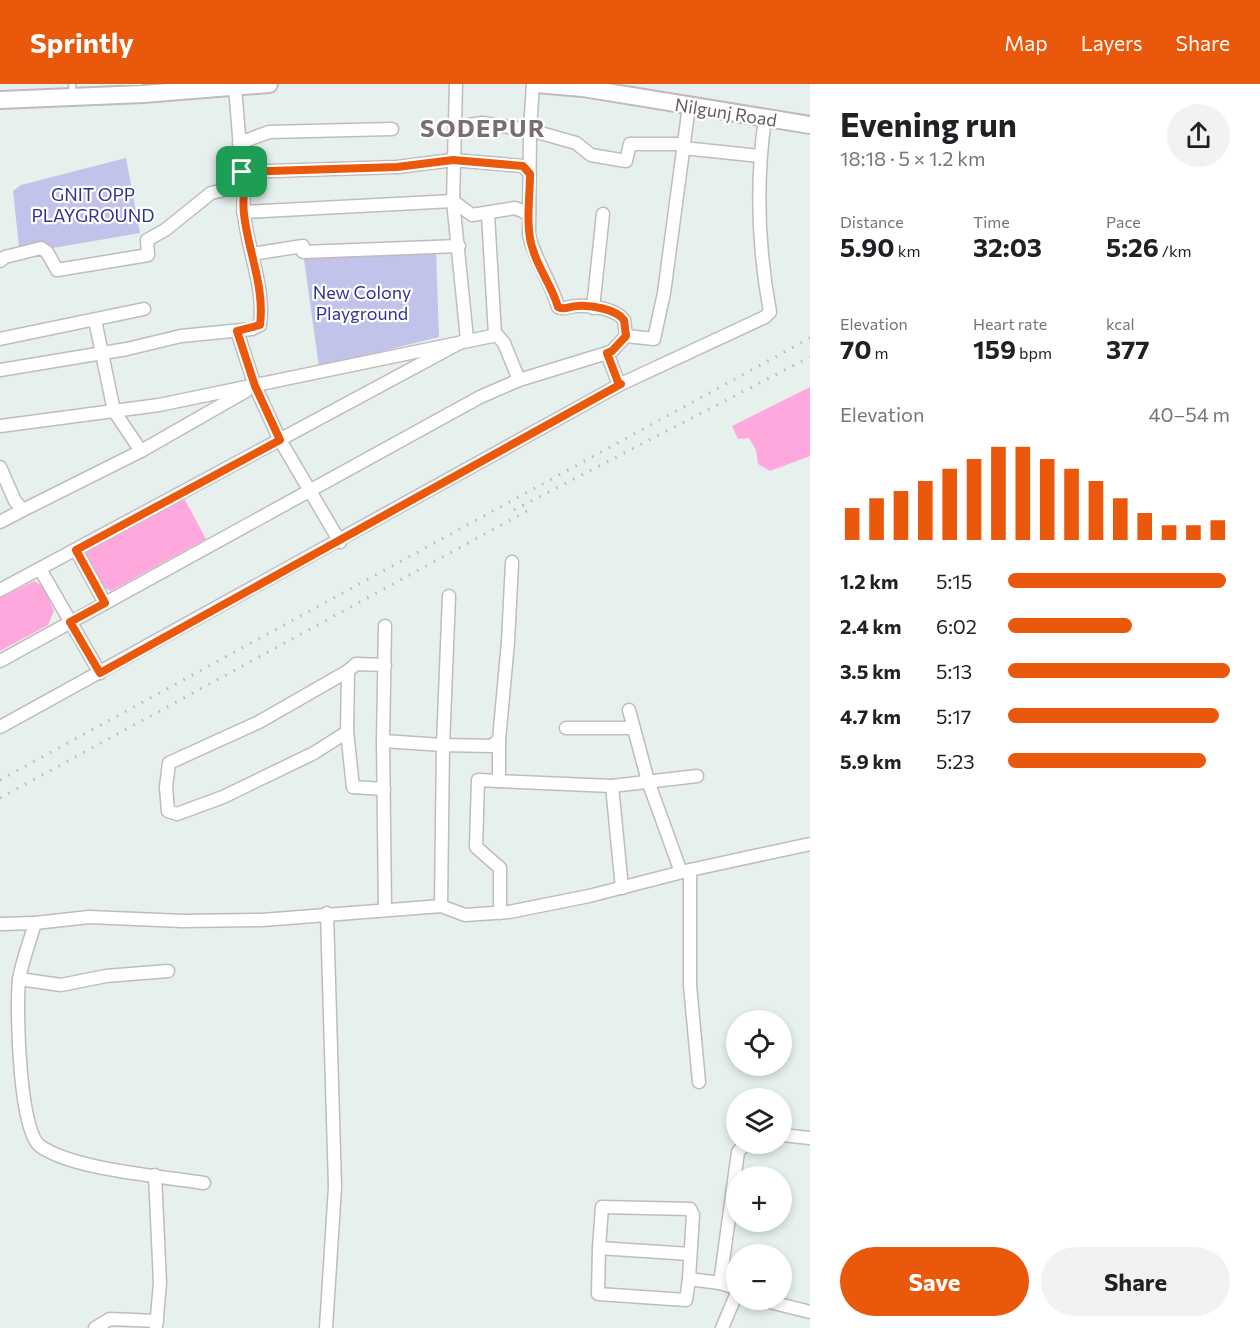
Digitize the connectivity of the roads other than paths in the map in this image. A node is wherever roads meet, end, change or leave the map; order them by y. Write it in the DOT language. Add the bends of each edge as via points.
graph roads {
  1 [pos="269,84"];
  2 [pos="456,84"];
  3 [pos="535,84"];
  4 [pos="570,86"];
  5 [pos="236,87"];
  6 [pos="72,90"];
  7 [pos="0,100"];
  8 [pos="689,106"];
  9 [pos="765,118"];
  10 [pos="810,125"];
  11 [pos="456,127"];
  12 [pos="392,129"];
  13 [pos="530,130"];
  14 [pos="239,142"];
  15 [pos="683,148"];
  16 [pos="760,156"];
  17 [pos="453,160"];
  18 [pos="242,172"];
  19 [pos="530,174"];
  20 [pos="245,185"];
  21 [pos="453,201"];
  22 [pos="243,212"];
  23 [pos="488,214"];
  24 [pos="530,214"];
  25 [pos="603,214"];
  26 [pos="459,246"];
  27 [pos="252,254"];
  28 [pos="0,261"];
  29 [pos="593,308"];
  30 [pos="144,309"];
  31 [pos="95,320"];
  32 [pos="237,331"];
  33 [pos="495,335"];
  34 [pos="626,336"];
  35 [pos="0,339"];
  36 [pos="467,339"];
  37 [pos="104,352"];
  38 [pos="607,353"];
  39 [pos="0,370"];
  40 [pos="519,380"];
  41 [pos="621,384"];
  42 [pos="255,386"];
  43 [pos="115,412"];
  44 [pos="0,426"];
  45 [pos="280,440"];
  46 [pos="141,451"];
  47 [pos="0,467"];
  48 [pos="310,489"];
  49 [pos="23,510"];
  50 [pos="0,522"];
  51 [pos="340,542"];
  52 [pos="76,550"];
  53 [pos="512,562"];
  54 [pos="40,569"];
  55 [pos="0,590"];
  56 [pos="449,596"];
  57 [pos="105,603"];
  58 [pos="70,622"];
  59 [pos="385,626"];
  60 [pos="0,661"];
  61 [pos="385,665"];
  62 [pos="348,671"];
  63 [pos="100,673"];
  64 [pos="629,710"];
  65 [pos="0,727"];
  66 [pos="566,728"];
  67 [pos="633,728"];
  68 [pos="347,732"];
  69 [pos="499,740"];
  70 [pos="382,741"];
  71 [pos="443,745"];
  72 [pos="697,776"];
  73 [pos="499,781"];
  74 [pos="648,781"];
  75 [pos="612,786"];
  76 [pos="384,789"];
  77 [pos="810,844"];
  78 [pos="685,871"];
  79 [pos="622,888"];
  80 [pos="441,906"];
  81 [pos="385,909"];
  82 [pos="327,913"];
  83 [pos="500,913"];
  84 [pos="35,923"];
  85 [pos="0,924"];
  86 [pos="168,971"];
  87 [pos="20,979"];
  88 [pos="699,1082"];
  89 [pos="792,1136"];
  90 [pos="810,1138"];
  91 [pos="738,1154"];
  92 [pos="155,1175"];
  93 [pos="204,1183"];
  94 [pos="599,1248"];
  95 [pos="690,1254"];
  96 [pos="689,1279"];
  97 [pos="720,1283"];
  98 [pos="726,1285"];
  99 [pos="792,1308"];
  100 [pos="730,1310"];
  101 [pos="810,1312"];
  102 [pos="156,1324"];
  103 [pos="95,1328"];
  104 [pos="326,1328"];
  105 [pos="722,1328"];
  1 -- 5 [label="street"];
  2 -- 11 [label="street"];
  3 -- 4 [label="street, Nilgunj Road"];
  3 -- 13 [label="street"];
  4 -- 8 [label="street, Nilgunj Road"];
  5 -- 6 [label="street"];
  5 -- 14 [label="street"];
  6 -- 7 [label="street"];
  8 -- 9 [label="street, Nilgunj Road"];
  8 -- 15 [label="street"];
  9 -- 10 [label="street, Nilgunj Road"];
  9 -- 16 [label="street"];
  11 -- 13 [label="street" via="482,123"];
  11 -- 17 [label="street"];
  12 -- 14 [label="street" via="269,132"];
  13 -- 15 [label="street" via="576,142 591,155 627,161 630,144 678,144"];
  13 -- 19 [label="street"];
  14 -- 18 [label="street"];
  15 -- 16 [label="street"];
  15 -- 34 [label="street" via="654,339"];
  16 -- 41 [label="street" via="760,225 770,312"];
  17 -- 18 [label="street" via="397,167"];
  17 -- 19 [label="street" via="523,166"];
  17 -- 21 [label="street"];
  18 -- 20 [label="street"];
  19 -- 24 [label="street"];
  20 -- 22 [label="street"];
  20 -- 28 [label="street" via="212,194 197,203 147,240 148,255 57,270 41,248 5,256"];
  21 -- 22 [label="street"];
  21 -- 23 [label="street" via="472,215"];
  21 -- 26 [label="street"];
  22 -- 27 [label="street"];
  23 -- 24 [label="street" via="515,208"];
  23 -- 33 [label="street"];
  24 -- 29 [label="street" via="533,252 558,307"];
  25 -- 29 [label="street"];
  26 -- 27 [label="street" via="303,252 303,246"];
  26 -- 36 [label="street"];
  27 -- 32 [label="street" via="263,303 260,325"];
  29 -- 34 [label="street" via="622,316"];
  30 -- 31 [label="street"];
  31 -- 35 [label="street"];
  31 -- 37 [label="street"];
  32 -- 37 [label="street" via="181,336"];
  32 -- 42 [label="street"];
  33 -- 36 [label="street"];
  33 -- 40 [label="street" via="504,343"];
  34 -- 38 [label="street"];
  36 -- 42 [label="street"];
  36 -- 45 [label="street"];
  37 -- 39 [label="street"];
  37 -- 43 [label="street"];
  38 -- 40 [label="street"];
  38 -- 41 [label="street"];
  40 -- 48 [label="street"];
  41 -- 51 [label="street"];
  42 -- 43 [label="street"];
  42 -- 45 [label="street"];
  42 -- 46 [label="street"];
  43 -- 44 [label="street"];
  43 -- 46 [label="street"];
  45 -- 48 [label="street"];
  45 -- 52 [label="street"];
  46 -- 49 [label="street"];
  47 -- 49 [label="street"];
  48 -- 51 [label="street"];
  48 -- 57 [label="street"];
  49 -- 50 [label="street"];
  51 -- 63 [label="street"];
  52 -- 54 [label="street"];
  52 -- 57 [label="street"];
  53 -- 69 [label="street"];
  54 -- 55 [label="street"];
  54 -- 58 [label="street"];
  56 -- 71 [label="street"];
  57 -- 58 [label="street"];
  58 -- 60 [label="street"];
  58 -- 63 [label="street"];
  59 -- 61 [label="street"];
  61 -- 62 [label="street" via="356,664"];
  61 -- 70 [label="street"];
  62 -- 68 [label="street"];
  62 -- 68 [label="street" via="259,722 169,763 168,811 177,814 223,797 314,753"];
  63 -- 65 [label="street"];
  64 -- 67 [label="street"];
  66 -- 67 [label="street"];
  67 -- 74 [label="street"];
  68 -- 76 [label="street" via="353,787"];
  69 -- 71 [label="street" via="491,746"];
  69 -- 73 [label="street"];
  70 -- 71 [label="street"];
  70 -- 76 [label="street"];
  71 -- 80 [label="street"];
  72 -- 74 [label="street"];
  73 -- 75 [label="street"];
  73 -- 83 [label="street" via="478,780 476,847 500,868"];
  74 -- 75 [label="street"];
  74 -- 78 [label="street"];
  75 -- 79 [label="street"];
  76 -- 81 [label="street"];
  77 -- 78 [label="street"];
  78 -- 79 [label="street"];
  78 -- 88 [label="street"];
  79 -- 83 [label="street"];
  80 -- 81 [label="street"];
  80 -- 83 [label="street" via="465,915"];
  81 -- 82 [label="street"];
  82 -- 84 [label="street" via="262,920 89,917"];
  82 -- 104 [label="street" via="335,1186"];
  84 -- 85 [label="street"];
  84 -- 87 [label="street"];
  86 -- 87 [label="street" via="106,976 61,986"];
  87 -- 92 [label="street" via="18,1040 29,1129 37,1144 53,1154 86,1164"];
  89 -- 90 [label="street"];
  91 -- 97 [label="street"];
  92 -- 93 [label="street"];
  92 -- 102 [label="street" via="160,1283"];
  94 -- 95 [label="street"];
  94 -- 95 [label="street" via="602,1207 690,1209"];
  94 -- 96 [label="street" via="598,1294 686,1300"];
  95 -- 96 [label="street"];
  96 -- 97 [label="street"];
  97 -- 98 [label="street"];
  99 -- 101 [label="street"];
  100 -- 105 [label="street"];
  102 -- 103 [label="street" via="110,1319"];
}
